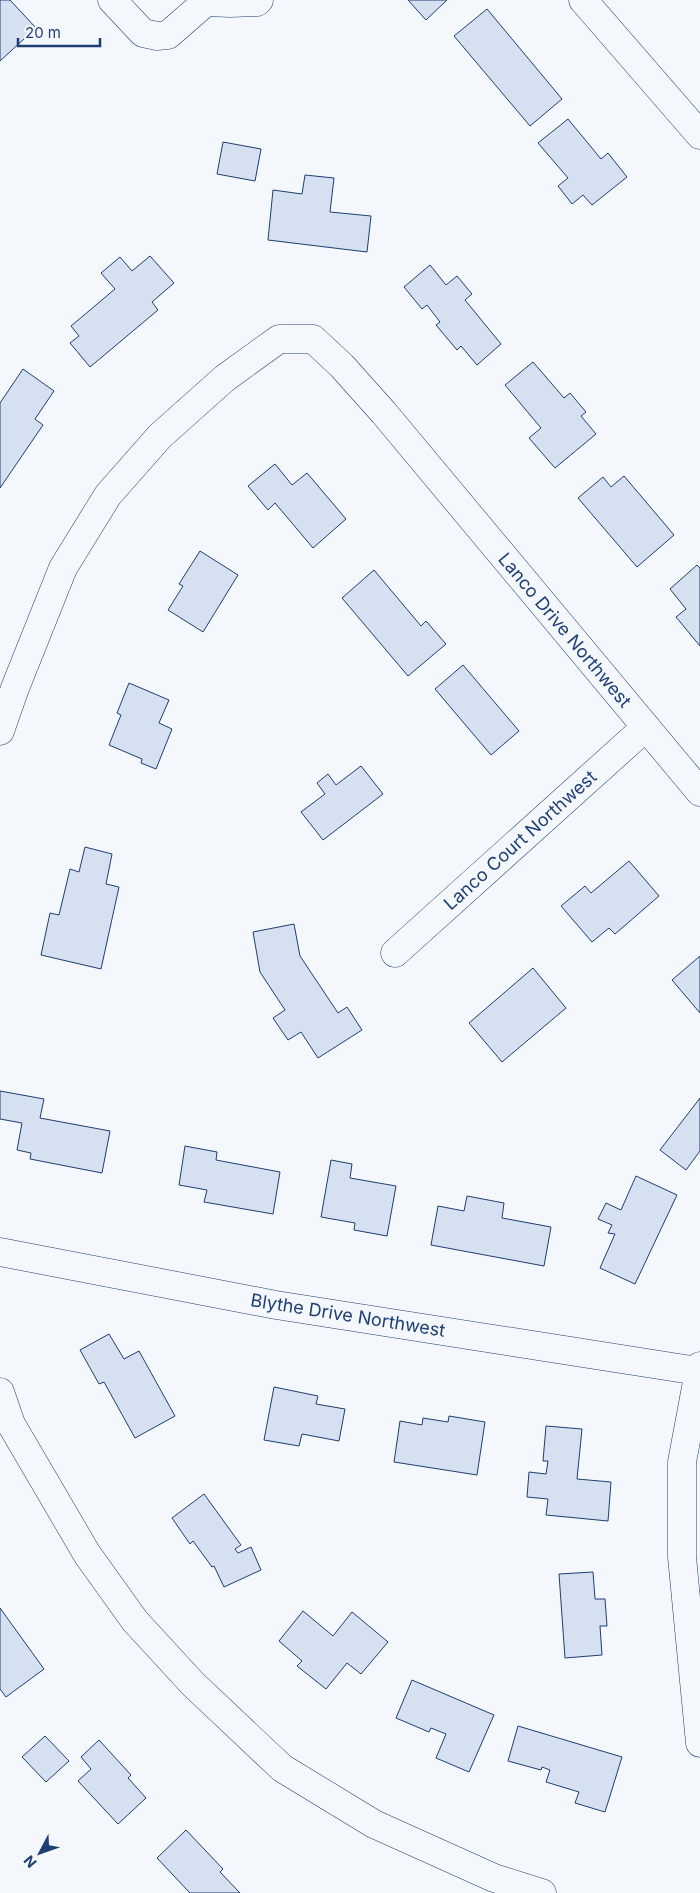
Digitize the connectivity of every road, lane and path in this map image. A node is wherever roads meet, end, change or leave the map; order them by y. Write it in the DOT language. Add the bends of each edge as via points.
graph roads {
  1 [pos="112,0"];
  2 [pos="259,0"];
  3 [pos="583,0"];
  4 [pos="207,1"];
  5 [pos="700,135"];
  6 [pos="646,727"];
  7 [pos="0,731"];
  8 [pos="700,792"];
  9 [pos="395,954"];
  10 [pos="0,1252"];
  11 [pos="699,1369"];
  12 [pos="0,1392"];
  13 [pos="700,1743"];
  14 [pos="542,1893"];
  1 -- 4 [label="street" via="144,33 157,36 168,35"];
  2 -- 4 [label="street"];
  3 -- 5 [label="street"];
  6 -- 7 [label="street, Lanco Drive Northwest" via="342,366 313,339 279,339 225,378 160,436 108,495 63,568"];
  6 -- 8 [label="street, Lanco Drive Northwest"];
  6 -- 9 [label="street, Lanco Court Northwest"];
  10 -- 11 [label="street, Blythe Drive Northwest" via="276,1305"];
  11 -- 13 [label="street" via="682,1462 682,1557"];
  12 -- 14 [label="street" via="11,1424 86,1554 134,1621 193,1684 282,1768 374,1824 494,1878"];
}
